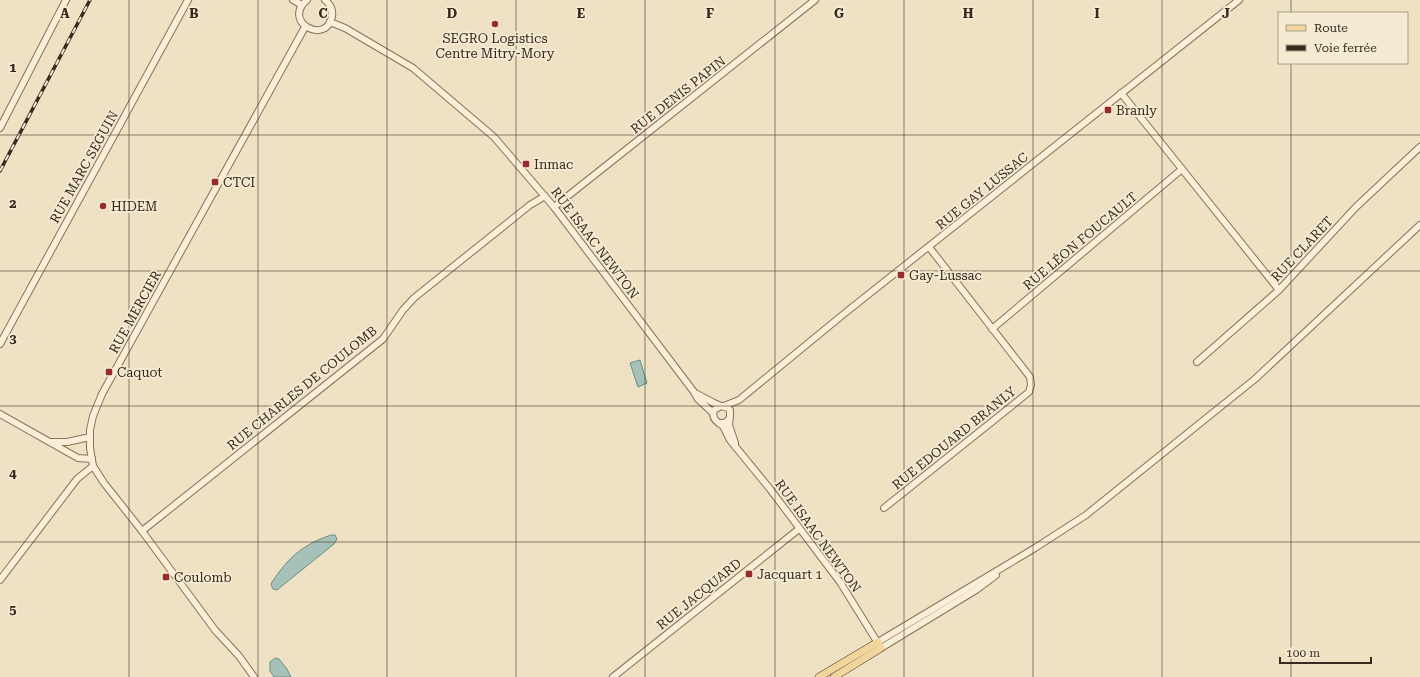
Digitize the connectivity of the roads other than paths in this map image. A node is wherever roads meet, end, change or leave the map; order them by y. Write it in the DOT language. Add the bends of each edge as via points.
graph roads {
  1 [pos="66,0"];
  2 [pos="188,0"];
  3 [pos="293,0"];
  4 [pos="306,0"];
  5 [pos="325,0"];
  6 [pos="815,0"];
  7 [pos="1239,0"];
  8 [pos="302,5"];
  9 [pos="330,22"];
  10 [pos="305,27"];
  11 [pos="1121,93"];
  12 [pos="0,128"];
  13 [pos="1420,147"];
  14 [pos="1182,169"];
  15 [pos="545,196"];
  16 [pos="554,207"];
  17 [pos="1420,225"];
  18 [pos="929,247"];
  19 [pos="1279,290"];
  20 [pos="992,329"];
  21 [pos="0,344"];
  22 [pos="1197,362"];
  23 [pos="694,392"];
  24 [pos="739,400"];
  25 [pos="722,406"];
  26 [pos="713,413"];
  27 [pos="0,414"];
  28 [pos="730,416"];
  29 [pos="719,423"];
  30 [pos="90,437"];
  31 [pos="48,442"];
  32 [pos="736,446"];
  33 [pos="92,458"];
  34 [pos="93,466"];
  35 [pos="884,508"];
  36 [pos="799,529"];
  37 [pos="142,531"];
  38 [pos="0,580"];
  39 [pos="880,645"];
  40 [pos="254,677"];
  41 [pos="613,677"];
  42 [pos="819,677"];
  43 [pos="834,677"];
  1 -- 12 [label="street"];
  2 -- 21 [label="street, RUE MARC SEGUIN"];
  3 -- 8 [label="street"];
  4 -- 8 [label="street"];
  5 -- 9 [label="street" via="331,7"];
  6 -- 16 [label="street, RUE DENIS PAPIN"];
  7 -- 11 [label="street, RUE GAY LUSSAC"];
  8 -- 10 [label="street" via="299,13"];
  9 -- 10 [label="street" via="322,29"];
  9 -- 15 [label="street, RUE ISAAC NEWTON" via="345,28 413,68 494,138"];
  10 -- 30 [label="street, RUE MERCIER" via="102,394 93,416"];
  11 -- 14 [label="street"];
  11 -- 18 [label="street, RUE GAY LUSSAC"];
  13 -- 19 [label="street, RUE CLARET" via="1356,207"];
  14 -- 19 [label="street"];
  14 -- 20 [label="street, RUE LÉON FOUCAULT"];
  15 -- 16 [label="street, RUE ISAAC NEWTON"];
  15 -- 37 [label="street, RUE CHARLES DE COULOMB" via="414,298 383,339"];
  16 -- 23 [label="street, RUE ISAAC NEWTON"];
  17 -- 39 [label="street" via="1255,380 1086,515"];
  18 -- 20 [label="street, RUE EDOUARD BRANLY"];
  18 -- 24 [label="street, RUE GAY LUSSAC"];
  19 -- 22 [label="street, RUE CLARET"];
  20 -- 35 [label="street, RUE EDOUARD BRANLY" via="1030,377 1029,392"];
  23 -- 25 [label="street, RUE ISAAC NEWTON"];
  23 -- 26 [label="street, RUE ISAAC NEWTON"];
  24 -- 25 [label="street, RUE GAY LUSSAC"];
  24 -- 28 [label="street, RUE GAY LUSSAC"];
  25 -- 26 [label="street" via="715,408"];
  25 -- 28 [label="street" via="728,408"];
  26 -- 29 [label="street" via="714,419"];
  27 -- 31 [label="street"];
  28 -- 29 [label="street" via="725,423"];
  28 -- 32 [label="street, RUE ISAAC NEWTON" via="729,425"];
  29 -- 32 [label="street, RUE ISAAC NEWTON"];
  30 -- 31 [label="street" via="66,442"];
  30 -- 33 [label="street, RUE MERCIER"];
  31 -- 33 [label="street" via="78,458"];
  32 -- 36 [label="street, RUE ISAAC NEWTON"];
  33 -- 34 [label="street, RUE MERCIER"];
  34 -- 37 [label="street, RUE MERCIER"];
  34 -- 38 [label="street" via="77,479"];
  36 -- 39 [label="street, RUE ISAAC NEWTON" via="840,582"];
  36 -- 41 [label="street, RUE JACQUARD"];
  37 -- 40 [label="street, RUE MERCIER"];
  39 -- 42 [label="main road"];
  39 -- 43 [label="main road"];
}
